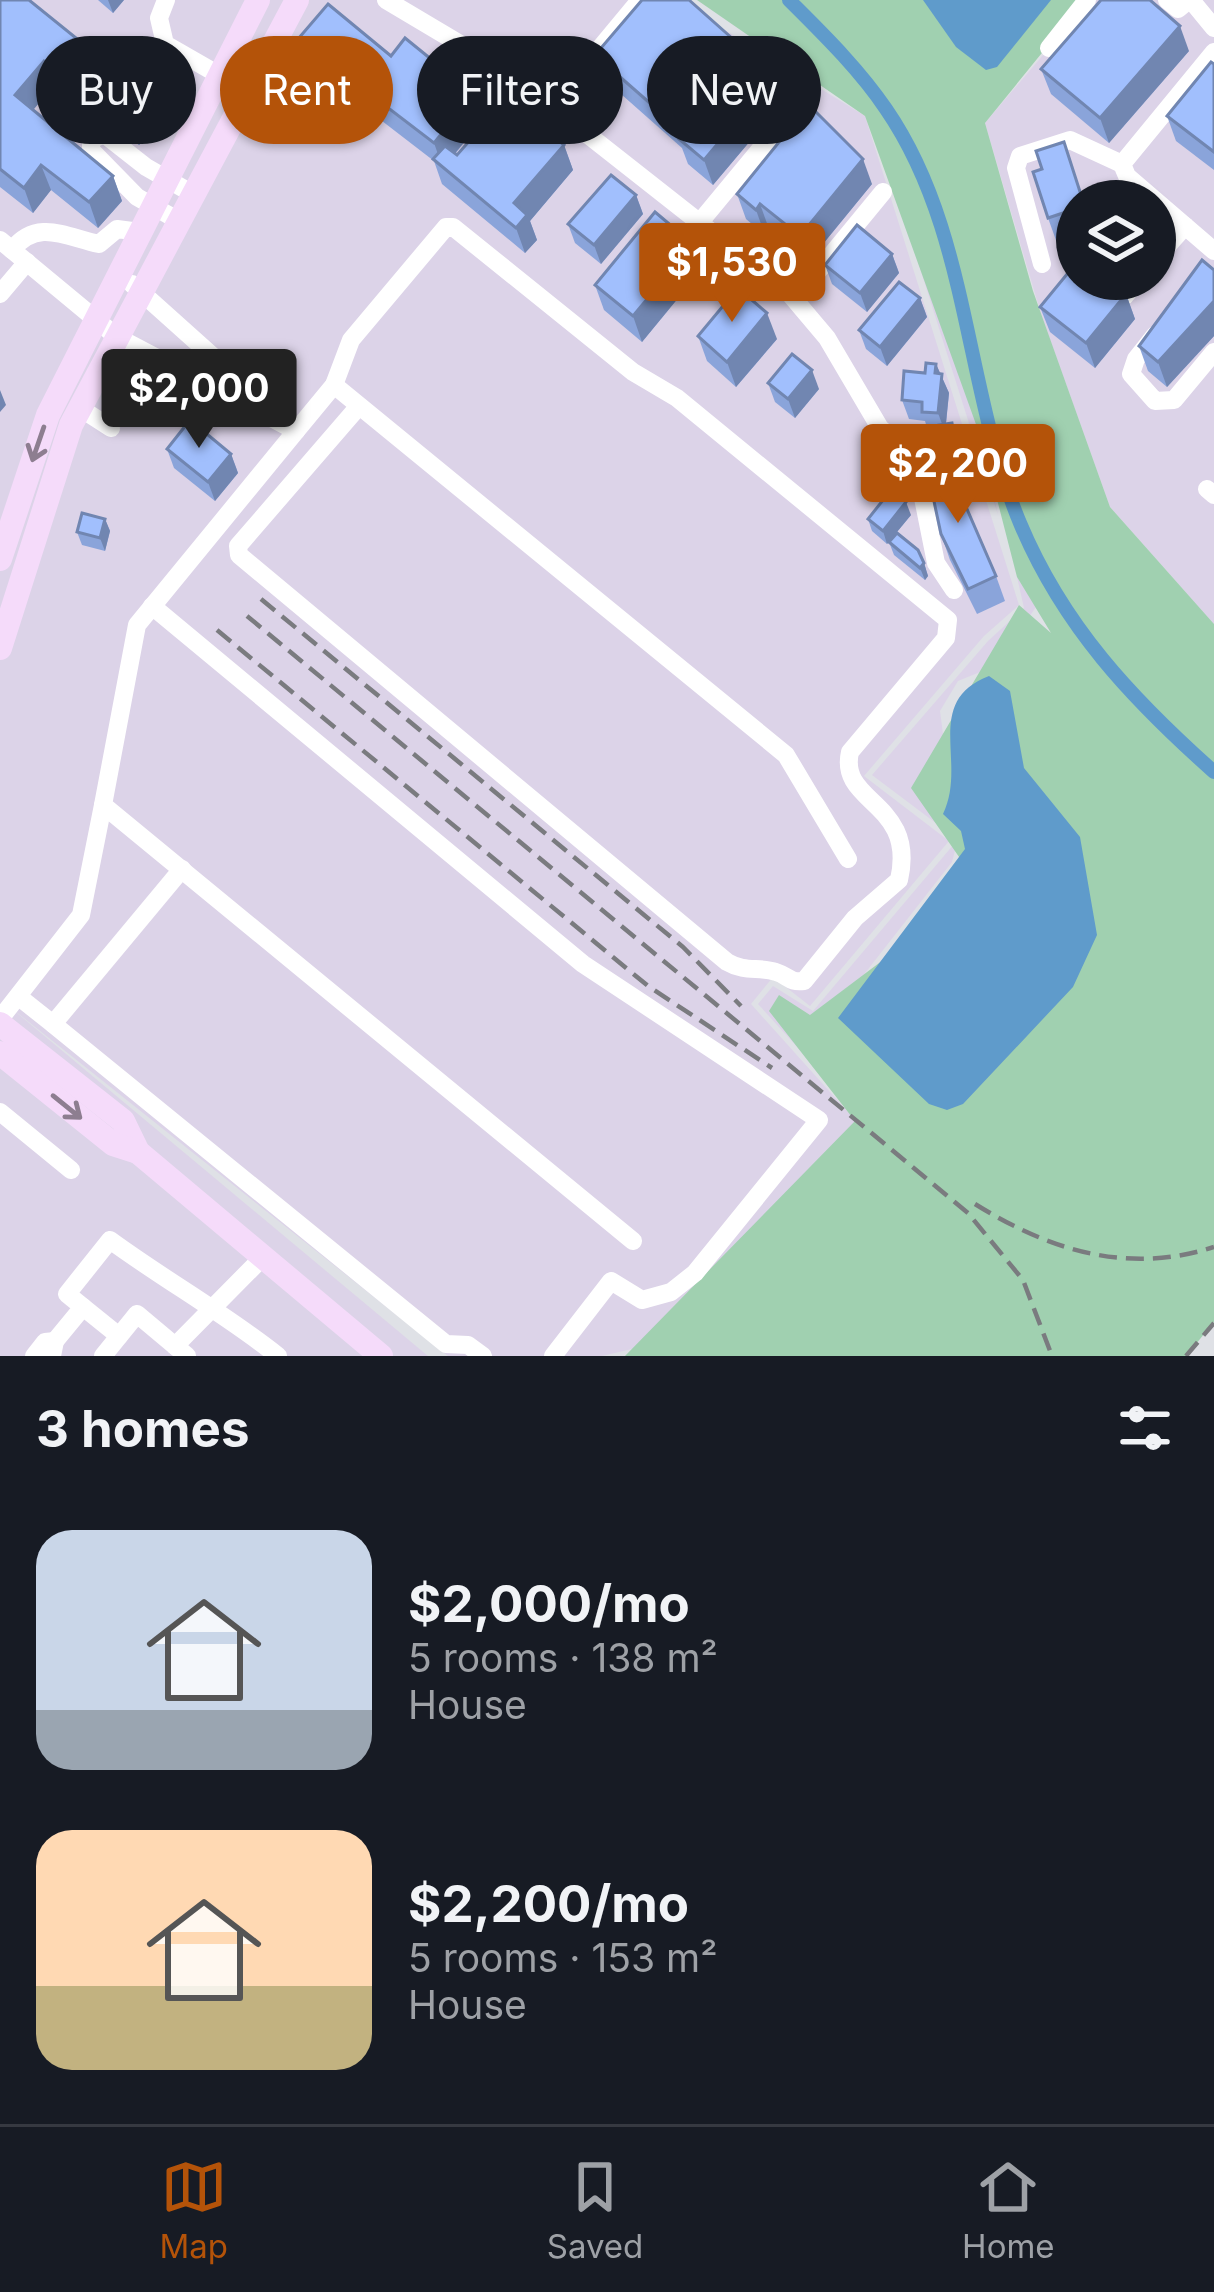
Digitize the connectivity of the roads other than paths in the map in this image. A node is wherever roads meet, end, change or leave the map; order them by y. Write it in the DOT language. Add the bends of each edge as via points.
graph roads {
  1 [pos="166,0"];
  2 [pos="258,0"];
  3 [pos="297,0"];
  4 [pos="388,0"];
  5 [pos="640,0"];
  6 [pos="1087,0"];
  7 [pos="1167,0"];
  8 [pos="1190,0"];
  9 [pos="1214,28"];
  10 [pos="448,36"];
  11 [pos="610,36"];
  12 [pos="1049,48"];
  13 [pos="1214,52"];
  14 [pos="219,75"];
  15 [pos="600,144"];
  16 [pos="765,144"];
  17 [pos="625,164"];
  18 [pos="1122,164"];
  19 [pos="166,179"];
  20 [pos="611,180"];
  21 [pos="883,192"];
  22 [pos="193,194"];
  23 [pos="152,206"];
  24 [pos="178,221"];
  25 [pos="700,222"];
  26 [pos="1185,226"];
  27 [pos="140,232"];
  28 [pos="1176,236"];
  29 [pos="13,250"];
  30 [pos="1214,250"];
  31 [pos="1214,260"];
  32 [pos="1042,264"];
  33 [pos="118,274"];
  34 [pos="1201,277"];
  35 [pos="141,291"];
  36 [pos="0,293"];
  37 [pos="795,299"];
  38 [pos="95,319"];
  39 [pos="1162,326"];
  40 [pos="117,337"];
  41 [pos="1214,352"];
  42 [pos="334,385"];
  43 [pos="359,406"];
  44 [pos="80,408"];
  45 [pos="111,428"];
  46 [pos="296,431"];
  47 [pos="7,513"];
  48 [pos="39,526"];
  49 [pos="0,560"];
  50 [pos="25,569"];
  51 [pos="955,590"];
  52 [pos="152,606"];
  53 [pos="0,648"];
  54 [pos="104,805"];
  55 [pos="848,859"];
  56 [pos="182,869"];
  57 [pos="19,997"];
  58 [pos="0,1022"];
  59 [pos="53,1024"];
  60 [pos="0,1053"];
  61 [pos="0,1112"];
  62 [pos="138,1152"];
  63 [pos="71,1170"];
  64 [pos="633,1241"];
  65 [pos="262,1258"];
  66 [pos="214,1304"];
  67 [pos="83,1307"];
  68 [pos="118,1336"];
  69 [pos="54,1348"];
  70 [pos="181,1351"];
  71 [pos="34,1356"];
  72 [pos="103,1356"];
  73 [pos="278,1356"];
  74 [pos="381,1356"];
  75 [pos="483,1356"];
  76 [pos="553,1356"];
  1 -- 14 [label="street" via="159,18 165,44"];
  2 -- 14 [label="main road"];
  3 -- 22 [label="main road"];
  4 -- 10 [label="street"];
  5 -- 11 [label="street"];
  6 -- 12 [label="street"];
  7 -- 8 [label="street" via="1178,9"];
  8 -- 9 [label="street"];
  13 -- 18 [label="street"];
  14 -- 19 [label="main road"];
  15 -- 17 [label="street"];
  16 -- 25 [label="street"];
  17 -- 20 [label="street"];
  17 -- 25 [label="street"];
  18 -- 26 [label="street"];
  18 -- 32 [label="street" via="1070,140 1020,156 1016,168"];
  19 -- 22 [label="street"];
  19 -- 23 [label="main road"];
  19 -- 23 [label="street" via="104,134 91,140 91,150"];
  21 -- 37 [label="street"];
  22 -- 24 [label="main road"];
  23 -- 24 [label="street"];
  23 -- 27 [label="main road"];
  24 -- 35 [label="main road"];
  25 -- 37 [label="street"];
  26 -- 28 [label="street"];
  26 -- 30 [label="street"];
  27 -- 29 [label="street" via="117,229 99,244 41,230"];
  27 -- 33 [label="main road"];
  29 -- 36 [label="street"];
  29 -- 38 [label="street"];
  31 -- 34 [label="street"];
  33 -- 35 [label="street"];
  33 -- 38 [label="main road"];
  35 -- 40 [label="main road"];
  35 -- 46 [label="street"];
  37 -- 51 [label="street" via="880,428 915,458 936,563"];
  38 -- 40 [label="street"];
  38 -- 47 [label="main road, one-way"];
  39 -- 41 [label="street" via="1132,374 1155,401 1174,400"];
  40 -- 44 [label="main road"];
  40 -- 46 [label="street"];
  42 -- 43 [label="street"];
  42 -- 43 [label="street" via="351,340 453,227 948,620 946,638 850,752 847,766 902,837 899,880 855,918 804,981 727,962 239,555 238,546"];
  42 -- 46 [label="street"];
  43 -- 55 [label="street" via="785,755"];
  44 -- 45 [label="street"];
  44 -- 48 [label="main road"];
  46 -- 52 [label="street"];
  47 -- 48 [label="street"];
  47 -- 49 [label="main road"];
  48 -- 50 [label="main road"];
  49 -- 50 [label="street"];
  50 -- 53 [label="main road"];
  52 -- 54 [label="street" via="137,625"];
  52 -- 76 [label="street" via="584,964 819,1120 695,1273 671,1292 642,1300 611,1282"];
  54 -- 56 [label="street"];
  54 -- 57 [label="street" via="81,915"];
  56 -- 59 [label="street"];
  56 -- 64 [label="street"];
  57 -- 58 [label="street"];
  57 -- 59 [label="street"];
  58 -- 62 [label="main road" via="122,1121"];
  59 -- 75 [label="street" via="446,1344 469,1345"];
  60 -- 62 [label="main road, one-way" via="112,1144"];
  61 -- 63 [label="street"];
  62 -- 65 [label="main road"];
  65 -- 66 [label="street"];
  65 -- 74 [label="main road"];
  66 -- 67 [label="street" via="170,1284 110,1240 67,1294"];
  66 -- 70 [label="street"];
  66 -- 73 [label="street"];
  67 -- 68 [label="street"];
  67 -- 69 [label="street"];
  68 -- 70 [label="street" via="137,1314"];
  68 -- 72 [label="street"];
  69 -- 71 [label="street" via="45,1342"];
}
